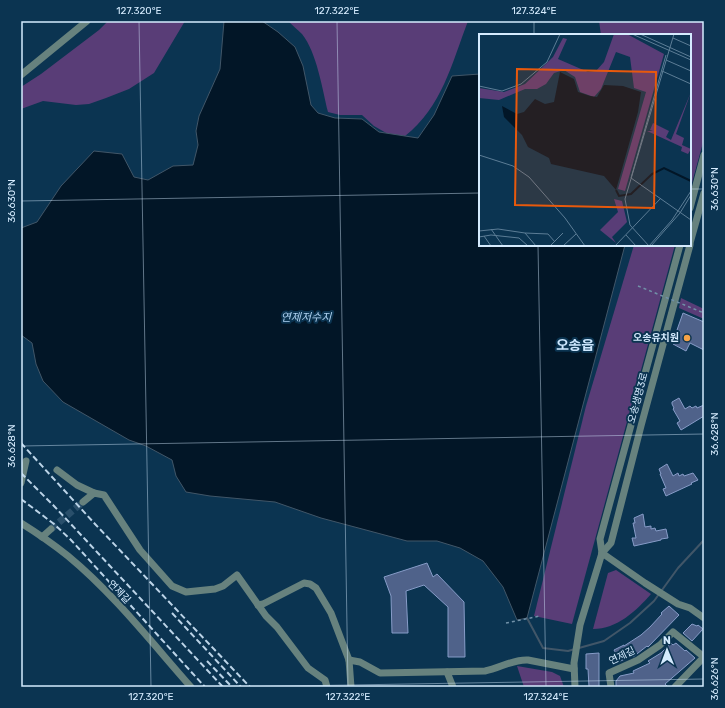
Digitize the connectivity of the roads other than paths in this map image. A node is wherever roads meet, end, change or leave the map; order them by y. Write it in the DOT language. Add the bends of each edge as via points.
graph roads {
  1 [pos="87,21"];
  2 [pos="21,75"];
  3 [pos="704,155"];
  4 [pos="704,193"];
  5 [pos="691,204"];
  6 [pos="691,240"];
  7 [pos="680,246"];
  8 [pos="689,246"];
  9 [pos="26,461"];
  10 [pos="57,470"];
  11 [pos="21,483"];
  12 [pos="94,493"];
  13 [pos="83,502"];
  14 [pos="21,523"];
  15 [pos="51,529"];
  16 [pos="42,537"];
  17 [pos="602,553"];
  18 [pos="258,605"];
  19 [pos="704,618"];
  20 [pos="704,657"];
  21 [pos="349,660"];
  22 [pos="574,666"];
  23 [pos="447,672"];
  24 [pos="191,687"];
  25 [pos="327,687"];
  26 [pos="351,687"];
  27 [pos="453,687"];
  28 [pos="575,687"];
  29 [pos="611,687"];
  30 [pos="675,687"];
  1 -- 2 [label="street"];
  3 -- 5 [label="street"];
  4 -- 6 [label="street, 오송생명3로"];
  7 -- 17 [label="street, 오송생명3로" via="600,539"];
  8 -- 17 [label="street, 오송생명3로" via="611,543"];
  9 -- 11 [label="street"];
  10 -- 12 [label="street" via="77,485"];
  12 -- 13 [label="street"];
  12 -- 18 [label="street" via="104,495 140,550 172,586 186,592 215,589 237,575"];
  14 -- 16 [label="street, 연제길"];
  15 -- 16 [label="street"];
  16 -- 24 [label="street, 연제길" via="69,557 109,595"];
  17 -- 19 [label="street" via="678,604 690,608"];
  17 -- 22 [label="street, 오송생명3로" via="580,625"];
  18 -- 21 [label="street" via="304,583 310,584 316,588 331,614"];
  18 -- 25 [label="street" via="308,668 325,680"];
  20 -- 29 [label="street, 연제길" via="674,632 638,660 609,673"];
  20 -- 30 [label="street"];
  21 -- 23 [label="street" via="360,662 380,673"];
  21 -- 26 [label="street"];
  22 -- 23 [label="street" via="521,659 485,671"];
  22 -- 28 [label="street"];
  23 -- 27 [label="street"];
}
